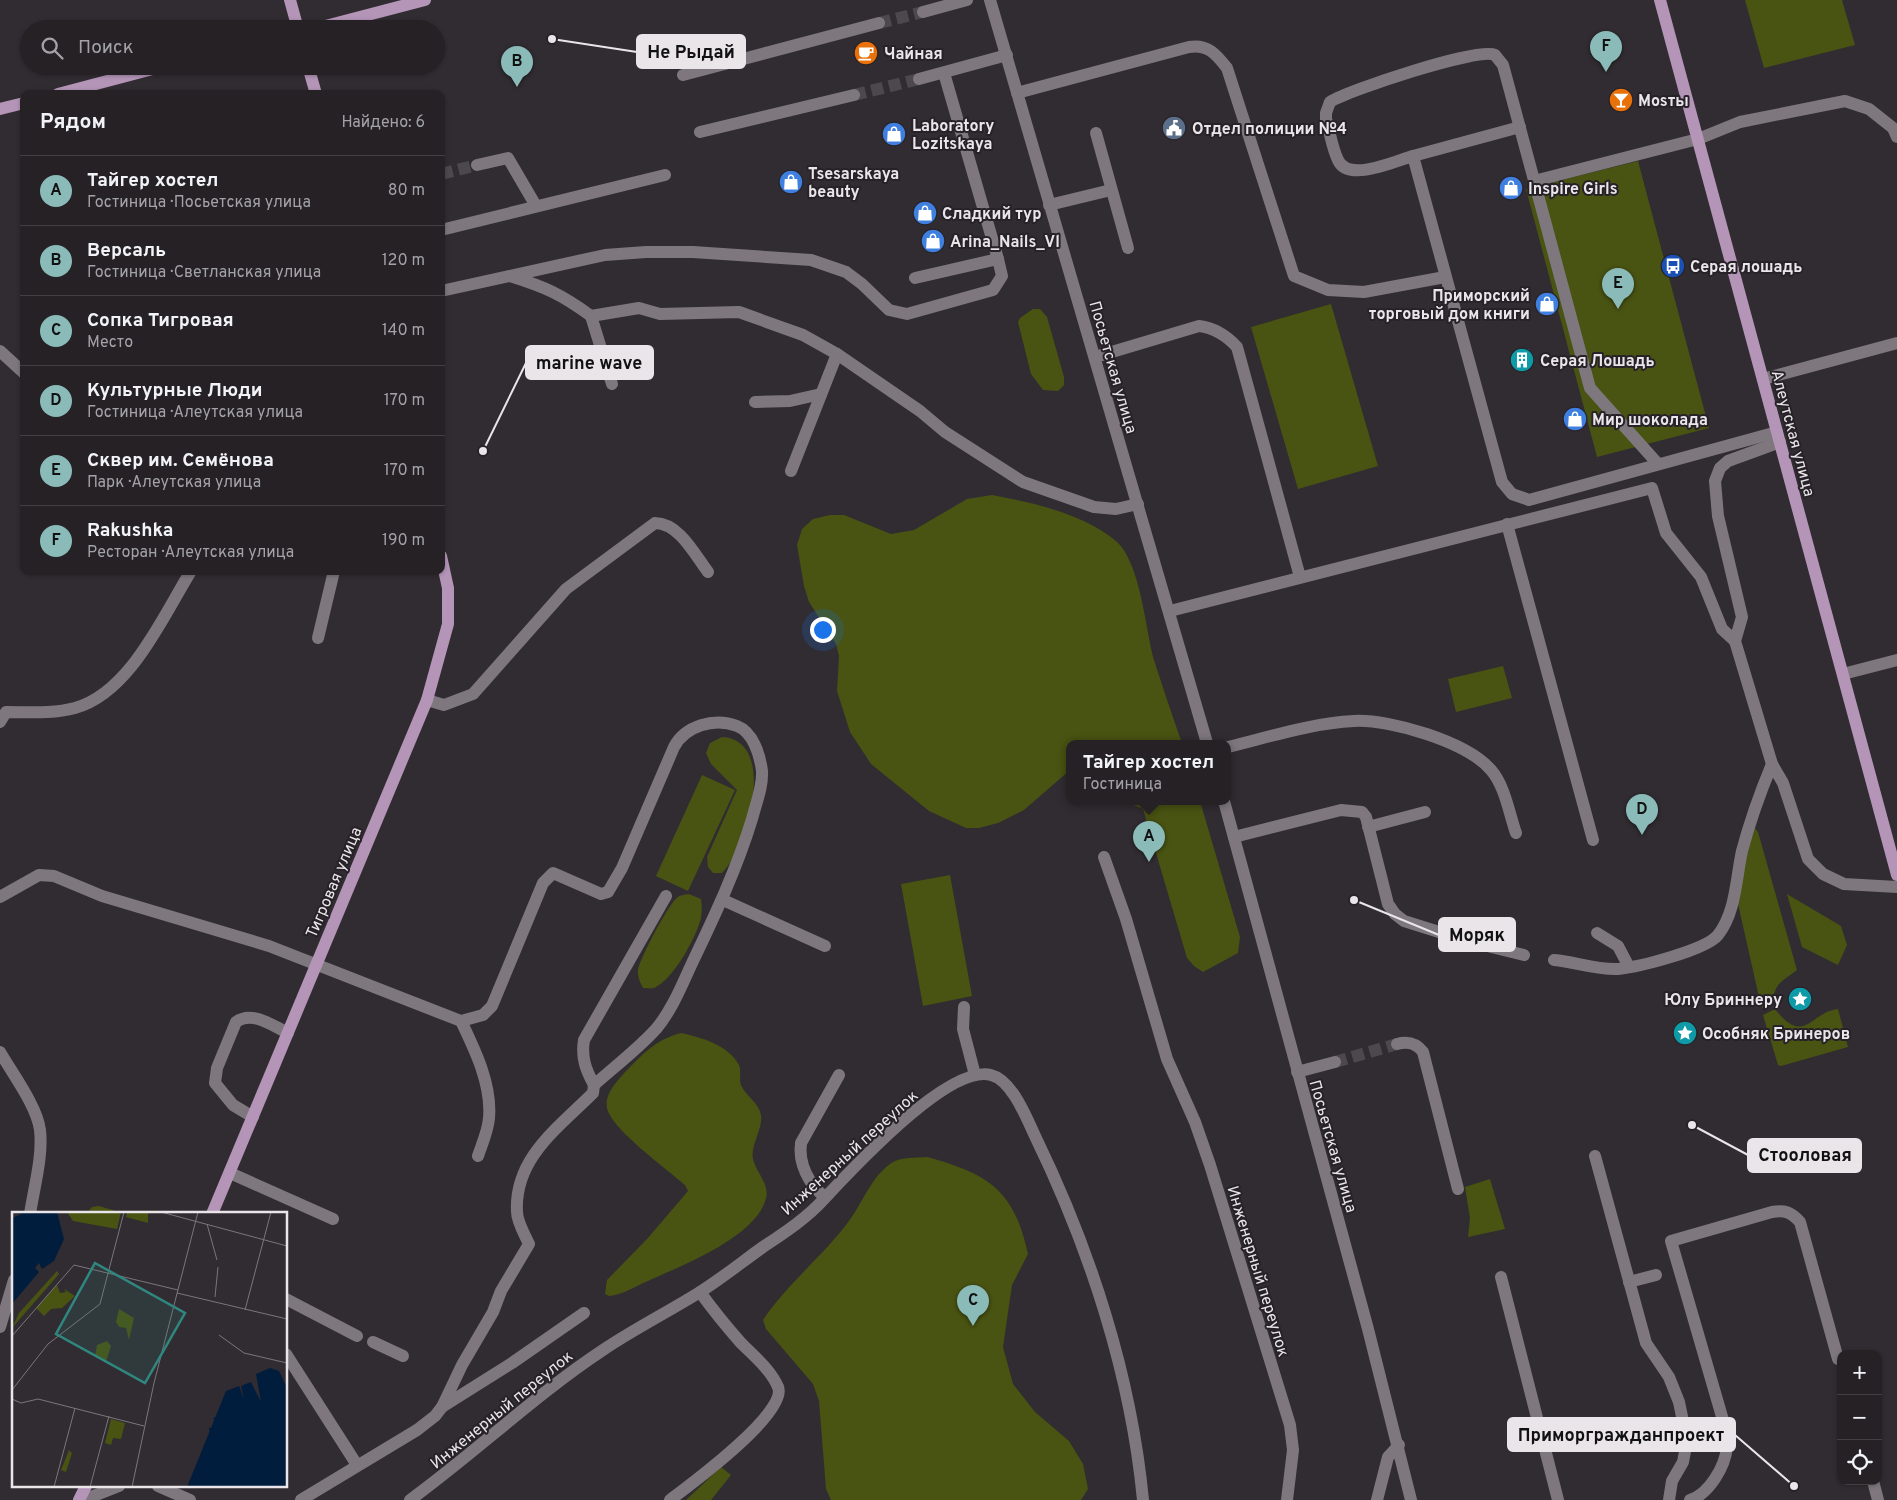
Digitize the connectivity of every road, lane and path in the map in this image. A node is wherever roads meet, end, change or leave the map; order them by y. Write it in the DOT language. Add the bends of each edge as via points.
graph roads {
  1 [pos="290,0"];
  2 [pos="424,0"];
  3 [pos="967,0"];
  4 [pos="990,0"];
  5 [pos="1660,0"];
  6 [pos="923,12"];
  7 [pos="296,20"];
  8 [pos="348,20"];
  9 [pos="879,23"];
  10 [pos="1006,56"];
  11 [pos="944,73"];
  12 [pos="130,75"];
  13 [pos="311,75"];
  14 [pos="683,75"];
  15 [pos="920,79"];
  16 [pos="73,90"];
  17 [pos="315,90"];
  18 [pos="1017,93"];
  19 [pos="854,95"];
  20 [pos="20,104"];
  21 [pos="0,109"];
  22 [pos="1520,128"];
  23 [pos="1896,129"];
  24 [pos="700,132"];
  25 [pos="1096,133"];
  26 [pos="1698,139"];
  27 [pos="1413,156"];
  28 [pos="477,165"];
  29 [pos="665,175"];
  30 [pos="1534,181"];
  31 [pos="1111,190"];
  32 [pos="1049,205"];
  33 [pos="536,206"];
  34 [pos="445,229"];
  35 [pos="1128,248"];
  36 [pos="998,259"];
  37 [pos="508,275"];
  38 [pos="1445,277"];
  39 [pos="915,278"];
  40 [pos="445,290"];
  41 [pos="591,316"];
  42 [pos="1897,343"];
  43 [pos="0,351"];
  44 [pos="837,354"];
  45 [pos="1095,357"];
  46 [pos="20,369"];
  47 [pos="1763,379"];
  48 [pos="612,384"];
  49 [pos="821,394"];
  50 [pos="755,402"];
  51 [pos="1778,437"];
  52 [pos="1658,464"];
  53 [pos="791,471"];
  54 [pos="1138,504"];
  55 [pos="1507,524"];
  56 [pos="708,572"];
  57 [pos="445,574"];
  58 [pos="189,575"];
  59 [pos="333,575"];
  60 [pos="1300,577"];
  61 [pos="1170,611"];
  62 [pos="318,638"];
  63 [pos="1735,641"];
  64 [pos="1897,660"];
  65 [pos="1843,674"];
  66 [pos="427,700"];
  67 [pos="0,722"];
  68 [pos="1206,740"];
  69 [pos="1231,745"];
  70 [pos="1772,764"];
  71 [pos="1225,805"];
  72 [pos="1425,812"];
  73 [pos="1368,827"];
  74 [pos="1516,833"];
  75 [pos="1234,837"];
  76 [pos="1593,840"];
  77 [pos="1104,857"];
  78 [pos="1897,875"];
  79 [pos="1897,887"];
  80 [pos="666,896"];
  81 [pos="0,897"];
  82 [pos="723,900"];
  83 [pos="1598,933"];
  84 [pos="825,946"];
  85 [pos="1524,955"];
  86 [pos="1554,960"];
  87 [pos="316,964"];
  88 [pos="1629,968"];
  89 [pos="964,1007"];
  90 [pos="461,1021"];
  91 [pos="288,1034"];
  92 [pos="1397,1044"];
  93 [pos="0,1052"];
  94 [pos="1334,1062"];
  95 [pos="1297,1072"];
  96 [pos="839,1075"];
  97 [pos="976,1075"];
  98 [pos="594,1085"];
  99 [pos="253,1117"];
  100 [pos="478,1156"];
  101 [pos="1595,1156"];
  102 [pos="230,1172"];
  103 [pos="1458,1189"];
  104 [pos="825,1197"];
  105 [pos="30,1212"];
  106 [pos="213,1212"];
  107 [pos="333,1218"];
  108 [pos="1656,1275"];
  109 [pos="1500,1277"];
  110 [pos="1629,1282"];
  111 [pos="12,1287"];
  112 [pos="700,1292"];
  113 [pos="288,1300"];
  114 [pos="584,1313"];
  115 [pos="0,1327"];
  116 [pos="357,1336"];
  117 [pos="373,1342"];
  118 [pos="1837,1355"];
  119 [pos="403,1356"];
  120 [pos="288,1357"];
  121 [pos="442,1407"];
  122 [pos="1399,1445"];
  123 [pos="357,1465"];
  124 [pos="1874,1485"];
  125 [pos="85,1488"];
  126 [pos="114,1488"];
  127 [pos="163,1488"];
  128 [pos="81,1500"];
  129 [pos="190,1500"];
  130 [pos="301,1500"];
  131 [pos="410,1500"];
  132 [pos="670,1500"];
  133 [pos="1143,1500"];
  134 [pos="1287,1500"];
  135 [pos="1377,1500"];
  136 [pos="1411,1500"];
  137 [pos="1558,1500"];
  138 [pos="1669,1500"];
  139 [pos="1690,1500"];
  140 [pos="1878,1500"];
  1 -- 7 [label="main road"];
  2 -- 8 [label="main road"];
  3 -- 6 [label="street"];
  4 -- 10 [label="street, Посьетская улица"];
  5 -- 26 [label="main road, Алеутская улица"];
  9 -- 14 [label="street"];
  10 -- 11 [label="street"];
  10 -- 18 [label="street, Посьетская улица"];
  11 -- 15 [label="street"];
  11 -- 36 [label="street"];
  12 -- 16 [label="main road"];
  13 -- 17 [label="main road"];
  18 -- 32 [label="street, Посьетская улица"];
  18 -- 38 [label="street" via="1189,47 1199,45 1209,49 1227,68 1294,276 1328,290 1364,292"];
  19 -- 24 [label="street"];
  20 -- 21 [label="main road"];
  22 -- 27 [label="street"];
  22 -- 27 [label="street" via="1503,65 1491,53 1415,70 1330,102 1326,119 1338,160 1344,168 1358,172"];
  22 -- 30 [label="street"];
  23 -- 26 [label="street" via="1869,109 1845,100 1740,122"];
  25 -- 31 [label="street"];
  26 -- 30 [label="street"];
  26 -- 47 [label="main road, Алеутская улица"];
  27 -- 38 [label="street"];
  28 -- 33 [label="street" via="508,158"];
  29 -- 33 [label="street"];
  30 -- 52 [label="street" via="1590,388"];
  31 -- 32 [label="street"];
  31 -- 35 [label="street"];
  32 -- 45 [label="street, Посьетская улица"];
  33 -- 34 [label="street"];
  36 -- 37 [label="street" via="1002,276 993,290 907,314 888,310 846,272 810,260 646,252 605,255"];
  36 -- 39 [label="street"];
  37 -- 40 [label="street"];
  37 -- 41 [label="street" via="565,297"];
  38 -- 52 [label="street" via="1502,482 1512,494 1528,500"];
  41 -- 44 [label="street" via="639,308 660,314 739,312 803,335"];
  41 -- 48 [label="street"];
  42 -- 47 [label="street"];
  43 -- 46 [label="street"];
  44 -- 49 [label="street"];
  44 -- 54 [label="street" via="945,432 1023,482 1094,508"];
  45 -- 54 [label="street, Посьетская улица"];
  45 -- 60 [label="street" via="1199,326 1210,328 1237,347"];
  47 -- 51 [label="main road, Алеутская улица"];
  49 -- 50 [label="street" via="790,401"];
  49 -- 53 [label="street"];
  51 -- 52 [label="street"];
  51 -- 63 [label="street" via="1728,461 1716,474 1718,516 1742,617"];
  51 -- 65 [label="main road, Алеутская улица"];
  54 -- 61 [label="street, Посьетская улица"];
  55 -- 60 [label="street"];
  55 -- 63 [label="street" via="1652,488 1666,533 1701,577 1722,629"];
  55 -- 76 [label="street"];
  56 -- 66 [label="street" via="668,525 655,523 648,526 566,589 473,694 444,705"];
  57 -- 66 [label="main road, Тигровая улица" via="448,624"];
  58 -- 67 [label="street" via="126,672 98,698 75,708 6,712"];
  59 -- 62 [label="street"];
  60 -- 61 [label="street"];
  61 -- 68 [label="street, Посьетская улица"];
  63 -- 70 [label="street"];
  64 -- 65 [label="street"];
  65 -- 78 [label="main road, Алеутская улица"];
  66 -- 87 [label="main road, Тигровая улица"];
  69 -- 74 [label="street" via="1327,724 1357,721 1437,737 1461,747 1492,771"];
  70 -- 79 [label="street" via="1783,783 1808,859 1823,874 1844,884"];
  70 -- 88 [label="street" via="1747,834 1733,902 1718,935 1692,950"];
  71 -- 75 [label="street, Посьетская улица"];
  72 -- 73 [label="street"];
  73 -- 75 [label="street" via="1362,812 1341,810"];
  73 -- 85 [label="street" via="1388,904 1395,914 1404,921"];
  75 -- 95 [label="street, Посьетская улица"];
  77 -- 134 [label="street, Инженерный переулок" via="1168,1059 1207,1157 1290,1425 1293,1450"];
  80 -- 98 [label="street" via="584,1040 585,1067"];
  81 -- 87 [label="street" via="40,874 54,876 102,896 269,946"];
  82 -- 84 [label="street"];
  82 -- 90 [label="street" via="761,789 762,771 758,751 750,738 738,726 717,723 698,726 678,738 622,868 608,892 601,894 553,873 549,876 543,883 492,1006 483,1015"];
  82 -- 98 [label="street" via="660,1023"];
  83 -- 88 [label="street" via="1618,946"];
  86 -- 88 [label="street" via="1604,969"];
  87 -- 90 [label="street"];
  87 -- 91 [label="main road, Тигровая улица"];
  89 -- 97 [label="street" via="963,1029"];
  90 -- 100 [label="street" via="475,1051 489,1103 489,1120"];
  91 -- 99 [label="main road, Тигровая улица"];
  91 -- 99 [label="street" via="246,1016 236,1022 217,1068 215,1083 233,1105"];
  92 -- 103 [label="street" via="1412,1044 1423,1052"];
  93 -- 105 [label="street" via="34,1112 40,1130"];
  94 -- 95 [label="street"];
  95 -- 122 [label="street, Посьетская улица"];
  96 -- 104 [label="street" via="801,1143 800,1151 802,1165 817,1192"];
  97 -- 104 [label="street, Инженерный переулок" via="917,1108"];
  97 -- 133 [label="street" via="993,1075 1005,1083 1019,1103 1055,1176 1091,1272 1114,1349 1139,1465"];
  98 -- 121 [label="street" via="594,1093 536,1149 528,1161 518,1188 516,1214 530,1244 501,1291"];
  99 -- 102 [label="main road, Тигровая улица"];
  101 -- 110 [label="street"];
  102 -- 106 [label="main road, Тигровая улица"];
  102 -- 107 [label="street"];
  104 -- 112 [label="street, Инженерный переулок" via="782,1234"];
  108 -- 110 [label="street"];
  109 -- 137 [label="street"];
  110 -- 138 [label="street" via="1646,1343 1669,1377 1679,1402 1687,1441 1683,1462 1672,1481"];
  111 -- 115 [label="street"];
  112 -- 131 [label="street, Инженерный переулок" via="600,1352 510,1418 450,1471"];
  112 -- 132 [label="street" via="720,1320 770,1374 779,1388 779,1396 772,1411 719,1463"];
  113 -- 116 [label="street"];
  114 -- 121 [label="street"];
  117 -- 119 [label="street"];
  118 -- 139 [label="street" via="1800,1222 1792,1214 1772,1212 1671,1241 1725,1427 1727,1446 1725,1460 1711,1484"];
  120 -- 123 [label="street"];
  121 -- 123 [label="street" via="417,1430"];
  122 -- 135 [label="street" via="1388,1456"];
  122 -- 136 [label="street, Посьетская улица"];
  123 -- 130 [label="street"];
  124 -- 140 [label="street"];
  125 -- 128 [label="main road"];
  126 -- 128 [label="street"];
  127 -- 129 [label="street"];
}
